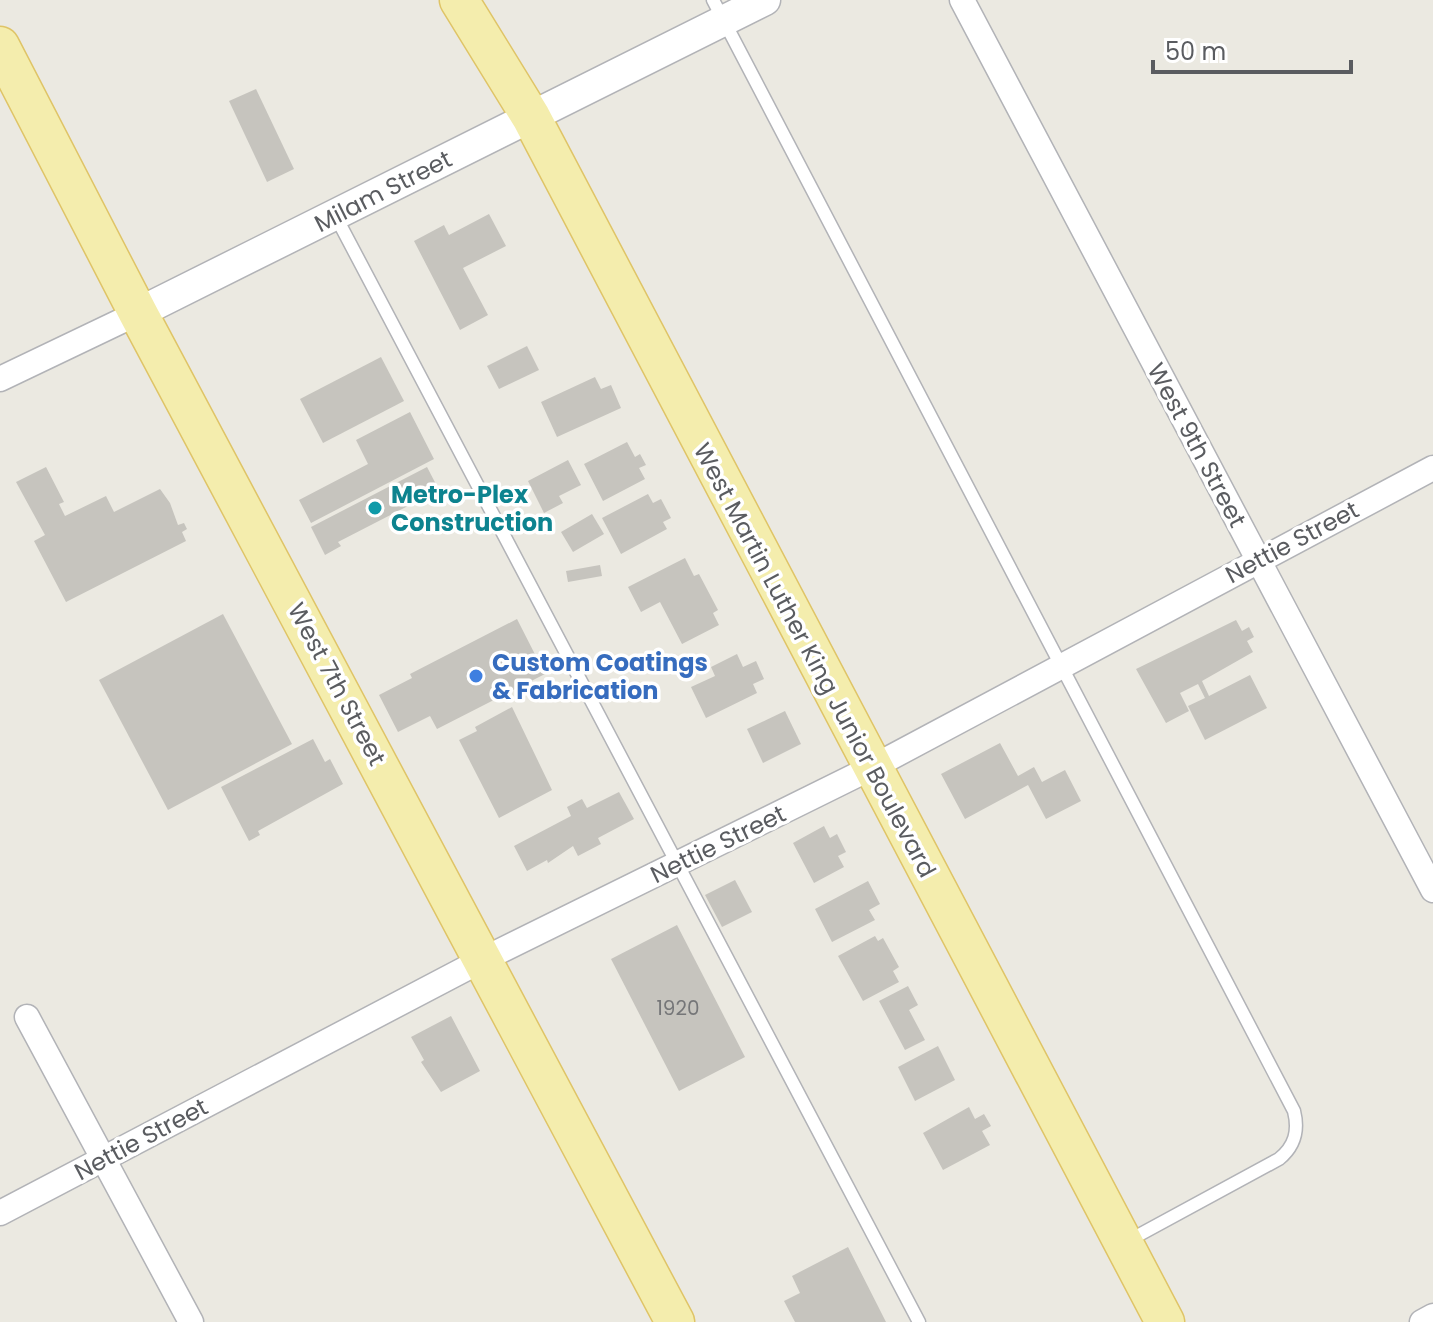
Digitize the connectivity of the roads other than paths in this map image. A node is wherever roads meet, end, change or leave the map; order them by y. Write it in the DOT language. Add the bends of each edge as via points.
graph roads {
  1 [pos="459,0"];
  2 [pos="765,0"];
  3 [pos="962,0"];
  4 [pos="718,10"];
  5 [pos="0,46"];
  6 [pos="531,117"];
  7 [pos="335,215"];
  8 [pos="138,313"];
  9 [pos="0,379"];
  10 [pos="1433,468"];
  11 [pos="1258,560"];
  12 [pos="1062,665"];
  13 [pos="871,768"];
  14 [pos="677,864"];
  15 [pos="1433,890"];
  16 [pos="484,959"];
  17 [pos="27,1017"];
  18 [pos="101,1159"];
  19 [pos="0,1213"];
  20 [pos="1123,1244"];
  21 [pos="1433,1316"];
  22 [pos="191,1322"];
  23 [pos="675,1322"];
  24 [pos="919,1322"];
  25 [pos="1165,1322"];
  26 [pos="1422,1322"];
  1 -- 6 [label="main road, West Martin Luther King Junior Boulevard"];
  2 -- 4 [label="street, Milam Street"];
  3 -- 11 [label="street, West 9th Street"];
  4 -- 6 [label="street, Milam Street"];
  4 -- 12 [label="lane"];
  5 -- 8 [label="main road, West 7th Street"];
  6 -- 7 [label="street, Milam Street"];
  6 -- 13 [label="main road, West Martin Luther King Junior Boulevard"];
  7 -- 8 [label="street, Milam Street"];
  7 -- 14 [label="lane"];
  8 -- 9 [label="street, Milam Street"];
  8 -- 16 [label="main road, West 7th Street"];
  10 -- 11 [label="street, Nettie Street"];
  11 -- 12 [label="street, Nettie Street"];
  11 -- 15 [label="street, West 9th Street"];
  12 -- 13 [label="street, Nettie Street"];
  12 -- 20 [label="lane" via="1298,1125 1288,1152 1279,1159"];
  13 -- 14 [label="street, Nettie Street"];
  13 -- 20 [label="main road, West Martin Luther King Junior Boulevard"];
  14 -- 16 [label="street, Nettie Street"];
  14 -- 24 [label="lane"];
  16 -- 18 [label="street, Nettie Street"];
  16 -- 23 [label="main road, West 7th Street"];
  17 -- 18 [label="street"];
  18 -- 19 [label="street, Nettie Street"];
  18 -- 22 [label="street"];
  20 -- 25 [label="main road, West Martin Luther King Junior Boulevard"];
  21 -- 26 [label="street"];
}
